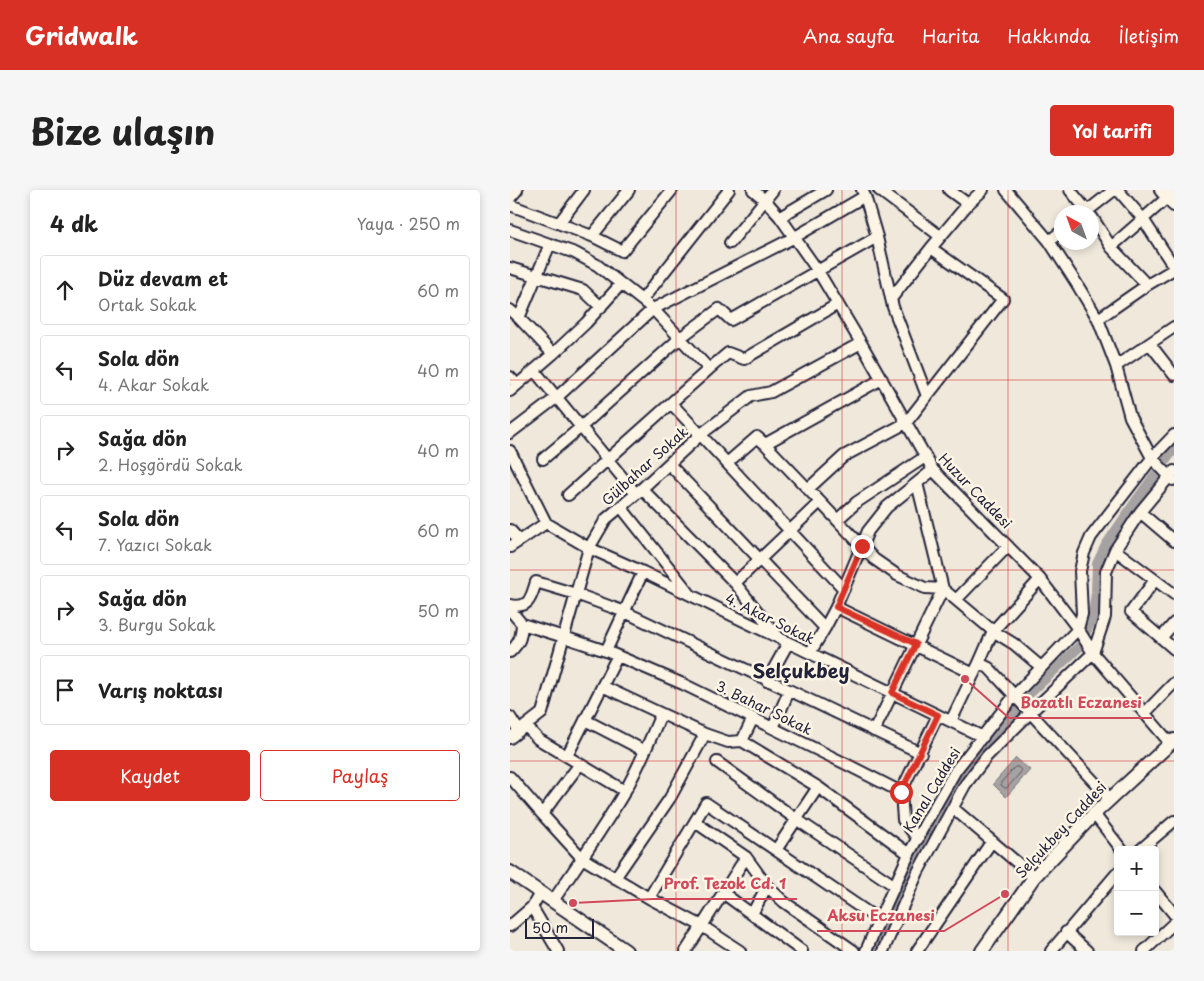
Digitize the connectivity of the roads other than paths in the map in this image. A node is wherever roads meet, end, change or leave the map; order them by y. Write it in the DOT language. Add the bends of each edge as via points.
graph roads {
  1 [pos="517,190"];
  2 [pos="584,190"];
  3 [pos="672,190"];
  4 [pos="728,190"];
  5 [pos="753,190"];
  6 [pos="773,190"];
  7 [pos="826,190"];
  8 [pos="879,190"];
  9 [pos="949,190"];
  10 [pos="984,190"];
  11 [pos="1006,190"];
  12 [pos="1070,190"];
  13 [pos="1114,190"];
  14 [pos="1118,190"];
  15 [pos="624,192"];
  16 [pos="864,193"];
  17 [pos="1169,196"];
  18 [pos="510,198"];
  19 [pos="765,200"];
  20 [pos="968,204"];
  21 [pos="510,205"];
  22 [pos="1082,205"];
  23 [pos="1097,205"];
  24 [pos="780,217"];
  25 [pos="1143,219"];
  26 [pos="559,223"];
  27 [pos="1099,229"];
  28 [pos="510,230"];
  29 [pos="592,236"];
  30 [pos="940,236"];
  31 [pos="795,237"];
  32 [pos="877,238"];
  33 [pos="1054,238"];
  34 [pos="1049,241"];
  35 [pos="730,243"];
  36 [pos="550,244"];
  37 [pos="1111,247"];
  38 [pos="930,248"];
  39 [pos="510,268"];
  40 [pos="1174,268"];
  41 [pos="818,271"];
  42 [pos="537,276"];
  43 [pos="621,284"];
  44 [pos="1147,285"];
  45 [pos="891,299"];
  46 [pos="642,300"];
  47 [pos="838,304"];
  48 [pos="601,307"];
  49 [pos="653,309"];
  50 [pos="510,310"];
  51 [pos="519,318"];
  52 [pos="1098,319"];
  53 [pos="1174,327"];
  54 [pos="680,338"];
  55 [pos="861,343"];
  56 [pos="1150,344"];
  57 [pos="553,354"];
  58 [pos="1116,366"];
  59 [pos="709,369"];
  60 [pos="534,370"];
  61 [pos="1174,375"];
  62 [pos="882,379"];
  63 [pos="512,384"];
  64 [pos="927,396"];
  65 [pos="556,398"];
  66 [pos="671,403"];
  67 [pos="906,423"];
  68 [pos="581,427"];
  69 [pos="510,433"];
  70 [pos="700,435"];
  71 [pos="1174,435"];
  72 [pos="765,444"];
  73 [pos="510,451"];
  74 [pos="925,457"];
  75 [pos="543,459"];
  76 [pos="1153,459"];
  77 [pos="608,460"];
  78 [pos="727,463"];
  79 [pos="668,464"];
  80 [pos="933,470"];
  81 [pos="1170,475"];
  82 [pos="917,483"];
  83 [pos="808,489"];
  84 [pos="639,491"];
  85 [pos="568,495"];
  86 [pos="820,502"];
  87 [pos="621,507"];
  88 [pos="1140,512"];
  89 [pos="837,520"];
  90 [pos="546,523"];
  91 [pos="510,530"];
  92 [pos="790,531"];
  93 [pos="519,540"];
  94 [pos="1174,541"];
  95 [pos="862,546"];
  96 [pos="1008,546"];
  97 [pos="510,547"];
  98 [pos="589,548"];
  99 [pos="1115,550"];
  100 [pos="760,559"];
  101 [pos="643,572"];
  102 [pos="1040,578"];
  103 [pos="1155,580"];
  104 [pos="735,583"];
  105 [pos="844,589"];
  106 [pos="943,589"];
  107 [pos="576,594"];
  108 [pos="1174,594"];
  109 [pos="693,596"];
  110 [pos="956,600"];
  111 [pos="510,605"];
  112 [pos="836,607"];
  113 [pos="510,610"];
  114 [pos="625,612"];
  115 [pos="1174,623"];
  116 [pos="522,624"];
  117 [pos="825,628"];
  118 [pos="1078,629"];
  119 [pos="993,631"];
  120 [pos="564,637"];
  121 [pos="1162,638"];
  122 [pos="784,641"];
  123 [pos="916,644"];
  124 [pos="1091,649"];
  125 [pos="1174,649"];
  126 [pos="606,651"];
  127 [pos="510,652"];
  128 [pos="810,653"];
  129 [pos="617,657"];
  130 [pos="979,663"];
  131 [pos="1041,667"];
  132 [pos="974,674"];
  133 [pos="768,681"];
  134 [pos="1174,683"];
  135 [pos="602,686"];
  136 [pos="789,691"];
  137 [pos="892,693"];
  138 [pos="1015,694"];
  139 [pos="1031,712"];
  140 [pos="661,714"];
  141 [pos="1145,714"];
  142 [pos="938,715"];
  143 [pos="510,717"];
  144 [pos="753,718"];
  145 [pos="585,720"];
  146 [pos="951,721"];
  147 [pos="522,728"];
  148 [pos="772,728"];
  149 [pos="874,731"];
  150 [pos="704,734"];
  151 [pos="983,736"];
  152 [pos="510,738"];
  153 [pos="742,741"];
  154 [pos="1172,742"];
  155 [pos="645,751"];
  156 [pos="920,753"];
  157 [pos="567,756"];
  158 [pos="717,762"];
  159 [pos="580,764"];
  160 [pos="510,777"];
  161 [pos="818,786"];
  162 [pos="625,791"];
  163 [pos="901,792"];
  164 [pos="1110,799"];
  165 [pos="953,808"];
  166 [pos="542,814"];
  167 [pos="1094,814"];
  168 [pos="796,819"];
  169 [pos="1174,821"];
  170 [pos="695,822"];
  171 [pos="918,839"];
  172 [pos="992,841"];
  173 [pos="1119,846"];
  174 [pos="1145,846"];
  175 [pos="776,850"];
  176 [pos="909,854"];
  177 [pos="746,857"];
  178 [pos="582,858"];
  179 [pos="510,872"];
  180 [pos="1034,877"];
  181 [pos="1114,877"];
  182 [pos="615,878"];
  183 [pos="766,886"];
  184 [pos="895,886"];
  185 [pos="540,893"];
  186 [pos="723,893"];
  187 [pos="1159,896"];
  188 [pos="650,898"];
  189 [pos="553,901"];
  190 [pos="532,907"];
  191 [pos="752,914"];
  192 [pos="1174,914"];
  193 [pos="879,920"];
  194 [pos="1174,923"];
  195 [pos="510,926"];
  196 [pos="702,926"];
  197 [pos="1066,932"];
  198 [pos="558,951"];
  199 [pos="626,951"];
  200 [pos="686,951"];
  201 [pos="740,951"];
  202 [pos="802,951"];
  203 [pos="854,951"];
  204 [pos="866,951"];
  205 [pos="883,951"];
  206 [pos="917,951"];
  207 [pos="982,951"];
  208 [pos="1051,951"];
  209 [pos="1087,951"];
  210 [pos="1144,951"];
  1 -- 18 [label="street"];
  2 -- 26 [label="street"];
  3 -- 29 [label="street" via="622,252"];
  4 -- 46 [label="street"];
  5 -- 19 [label="street, Huzur Caddesi"];
  6 -- 19 [label="street"];
  7 -- 24 [label="street"];
  8 -- 30 [label="street"];
  9 -- 20 [label="street"];
  10 -- 20 [label="street"];
  11 -- 34 [label="street"];
  12 -- 22 [label="street"];
  13 -- 23 [label="street"];
  14 -- 25 [label="street"];
  15 -- 29 [label="street"];
  16 -- 31 [label="street"];
  16 -- 32 [label="street"];
  17 -- 25 [label="street"];
  19 -- 24 [label="street, Huzur Caddesi"];
  19 -- 35 [label="street"];
  20 -- 30 [label="street"];
  21 -- 26 [label="street"];
  24 -- 31 [label="street, Huzur Caddesi"];
  25 -- 37 [label="street"];
  25 -- 40 [label="street"];
  26 -- 29 [label="street"];
  27 -- 37 [label="street"];
  28 -- 36 [label="street"];
  30 -- 38 [label="street"];
  31 -- 41 [label="street, Huzur Caddesi"];
  31 -- 49 [label="street"];
  32 -- 41 [label="street"];
  32 -- 45 [label="street"];
  33 -- 34 [label="street"];
  34 -- 52 [label="street"];
  36 -- 42 [label="street"];
  36 -- 43 [label="street" via="597,265"];
  37 -- 44 [label="street"];
  38 -- 45 [label="street"];
  38 -- 64 [label="street" via="1003,300"];
  39 -- 42 [label="street"];
  40 -- 44 [label="street"];
  41 -- 47 [label="street, Huzur Caddesi"];
  41 -- 54 [label="street" via="730,320 719,309"];
  42 -- 48 [label="street" via="583,290"];
  42 -- 51 [label="street"];
  43 -- 46 [label="street"];
  43 -- 48 [label="street"];
  44 -- 52 [label="street"];
  45 -- 64 [label="street"];
  46 -- 49 [label="street"];
  47 -- 55 [label="street, Huzur Caddesi"];
  47 -- 59 [label="street" via="744,359 728,353"];
  48 -- 57 [label="street"];
  49 -- 54 [label="street"];
  49 -- 65 [label="street"];
  50 -- 51 [label="street"];
  51 -- 57 [label="street"];
  52 -- 58 [label="street"];
  53 -- 56 [label="street"];
  54 -- 59 [label="street"];
  54 -- 68 [label="street"];
  55 -- 62 [label="street, Huzur Caddesi"];
  55 -- 70 [label="street, Gülbahar Sokak" via="771,392 751,396"];
  56 -- 58 [label="street"];
  56 -- 61 [label="street"];
  57 -- 60 [label="street"];
  58 -- 76 [label="street" via="1130,417"];
  59 -- 66 [label="street"];
  60 -- 63 [label="street"];
  60 -- 65 [label="street"];
  62 -- 67 [label="street, Huzur Caddesi"];
  62 -- 72 [label="street"];
  64 -- 67 [label="street"];
  65 -- 68 [label="street"];
  65 -- 69 [label="street"];
  66 -- 70 [label="street"];
  66 -- 77 [label="street"];
  67 -- 74 [label="street, Huzur Caddesi"];
  67 -- 83 [label="street" via="844,456"];
  68 -- 75 [label="street"];
  68 -- 77 [label="street"];
  70 -- 78 [label="street"];
  70 -- 79 [label="street, Gülbahar Sokak"];
  71 -- 76 [label="street"];
  72 -- 78 [label="street" via="756,438"];
  72 -- 83 [label="street"];
  73 -- 90 [label="street"];
  74 -- 80 [label="street, Huzur Caddesi"];
  74 -- 89 [label="street" via="857,502"];
  76 -- 81 [label="street"];
  76 -- 118 [label="street" via="1084,553 1080,571 1082,614"];
  77 -- 84 [label="street"];
  77 -- 85 [label="street"];
  78 -- 92 [label="street"];
  79 -- 84 [label="street, Gülbahar Sokak"];
  79 -- 100 [label="street"];
  80 -- 82 [label="street"];
  80 -- 96 [label="street, Huzur Caddesi"];
  81 -- 88 [label="street, Kanal Caddesi"];
  82 -- 95 [label="street" via="887,507 868,531"];
  82 -- 106 [label="street"];
  83 -- 86 [label="street"];
  84 -- 87 [label="street, Gülbahar Sokak"];
  84 -- 104 [label="street"];
  86 -- 89 [label="street"];
  86 -- 92 [label="street"];
  87 -- 98 [label="street, Gülbahar Sokak" via="606,519"];
  87 -- 109 [label="street"];
  88 -- 94 [label="street"];
  88 -- 99 [label="street, Kanal Caddesi"];
  89 -- 95 [label="street"];
  90 -- 93 [label="street"];
  90 -- 98 [label="street, 4. Akar Sokak"];
  91 -- 93 [label="street"];
  92 -- 100 [label="street"];
  92 -- 105 [label="street"];
  93 -- 97 [label="street"];
  95 -- 105 [label="street"];
  95 -- 106 [label="street" via="874,559 898,575 925,588"];
  96 -- 102 [label="street, Huzur Caddesi"];
  96 -- 110 [label="street"];
  98 -- 101 [label="street, 4. Akar Sokak"];
  98 -- 107 [label="street, Gülbahar Sokak"];
  99 -- 103 [label="street"];
  99 -- 124 [label="street, Kanal Caddesi" via="1106,572 1106,617"];
  100 -- 104 [label="street"];
  100 -- 117 [label="street"];
  101 -- 109 [label="street, 4. Akar Sokak"];
  101 -- 114 [label="street"];
  102 -- 118 [label="street, Huzur Caddesi"];
  102 -- 119 [label="street"];
  103 -- 108 [label="street"];
  103 -- 121 [label="street" via="1131,612"];
  104 -- 122 [label="street"];
  105 -- 112 [label="street"];
  106 -- 110 [label="street"];
  106 -- 123 [label="street"];
  107 -- 111 [label="street" via="536,582 530,600 523,605"];
  107 -- 114 [label="street"];
  107 -- 120 [label="street, Gülbahar Sokak"];
  109 -- 122 [label="street, 4. Akar Sokak"];
  110 -- 119 [label="street"];
  112 -- 117 [label="street"];
  112 -- 123 [label="street"];
  113 -- 116 [label="street"];
  114 -- 126 [label="street"];
  114 -- 133 [label="street"];
  115 -- 121 [label="street"];
  116 -- 120 [label="street, 3. Bahar Sokak"];
  116 -- 127 [label="street" via="521,638"];
  117 -- 128 [label="street"];
  118 -- 124 [label="street, Huzur Caddesi"];
  118 -- 131 [label="street, Kanal Caddesi"];
  119 -- 130 [label="street"];
  119 -- 131 [label="street"];
  120 -- 126 [label="street, 3. Bahar Sokak"];
  120 -- 147 [label="street, Gülbahar Sokak" via="542,713"];
  121 -- 125 [label="street"];
  122 -- 128 [label="street, 4. Akar Sokak"];
  122 -- 133 [label="street"];
  123 -- 132 [label="street"];
  123 -- 137 [label="street"];
  124 -- 139 [label="street, Kanal Caddesi"];
  124 -- 141 [label="street, Huzur Caddesi"];
  126 -- 129 [label="street, 3. Bahar Sokak"];
  128 -- 137 [label="street, 4. Akar Sokak"];
  129 -- 135 [label="street"];
  129 -- 144 [label="street, 3. Bahar Sokak"];
  130 -- 132 [label="street"];
  130 -- 138 [label="street" via="990,668"];
  131 -- 138 [label="street, Kanal Caddesi"];
  132 -- 146 [label="street"];
  133 -- 136 [label="street"];
  134 -- 141 [label="street"];
  135 -- 140 [label="street"];
  135 -- 145 [label="street"];
  136 -- 148 [label="street"];
  136 -- 149 [label="street"];
  137 -- 142 [label="street, 4. Akar Sokak"];
  137 -- 149 [label="street"];
  138 -- 139 [label="street"];
  138 -- 151 [label="street, Kanal Caddesi"];
  139 -- 164 [label="street"];
  139 -- 165 [label="street, Kanal Caddesi" via="987,756 965,785"];
  140 -- 150 [label="street"];
  140 -- 155 [label="street"];
  141 -- 154 [label="street, Huzur Caddesi"];
  142 -- 146 [label="street, 4. Akar Sokak"];
  142 -- 156 [label="street"];
  143 -- 147 [label="street"];
  144 -- 148 [label="street, 3. Bahar Sokak"];
  144 -- 153 [label="street"];
  145 -- 155 [label="street"];
  145 -- 157 [label="street"];
  146 -- 151 [label="street, 4. Akar Sokak"];
  147 -- 152 [label="street, Gülbahar Sokak"];
  147 -- 157 [label="street"];
  148 -- 163 [label="street, 3. Bahar Sokak"];
  149 -- 156 [label="street"];
  150 -- 153 [label="street" via="728,742"];
  150 -- 182 [label="street" via="670,798"];
  151 -- 171 [label="street, Kanal Caddesi" via="956,770"];
  153 -- 161 [label="street"];
  154 -- 164 [label="main road, Selçukbey Caddesi"];
  155 -- 162 [label="street"];
  156 -- 163 [label="street"];
  157 -- 159 [label="street"];
  158 -- 168 [label="street"];
  159 -- 162 [label="street"];
  159 -- 166 [label="street"];
  160 -- 166 [label="street"];
  161 -- 168 [label="street"];
  161 -- 176 [label="street"];
  162 -- 178 [label="street"];
  163 -- 171 [label="street" via="903,820"];
  164 -- 167 [label="main road, Selçukbey Caddesi"];
  165 -- 172 [label="street"];
  165 -- 205 [label="street, Kanal Caddesi" via="918,872"];
  166 -- 178 [label="street"];
  167 -- 173 [label="street"];
  167 -- 180 [label="main road, Selçukbey Caddesi"];
  168 -- 175 [label="street"];
  168 -- 184 [label="street"];
  169 -- 174 [label="street"];
  170 -- 175 [label="street" via="706,803"];
  170 -- 177 [label="street"];
  170 -- 188 [label="street"];
  171 -- 176 [label="street, Kanal Caddesi"];
  172 -- 180 [label="street"];
  172 -- 206 [label="street"];
  175 -- 193 [label="street"];
  176 -- 184 [label="street, Kanal Caddesi"];
  177 -- 183 [label="street"];
  177 -- 186 [label="street"];
  178 -- 182 [label="street"];
  178 -- 189 [label="street"];
  179 -- 185 [label="main road"];
  180 -- 207 [label="main road, Selçukbey Caddesi"];
  181 -- 197 [label="street"];
  182 -- 188 [label="street"];
  183 -- 191 [label="street"];
  183 -- 203 [label="street"];
  184 -- 193 [label="street, Kanal Caddesi"];
  185 -- 189 [label="main road"];
  185 -- 190 [label="street"];
  186 -- 191 [label="street"];
  186 -- 196 [label="street"];
  187 -- 192 [label="street"];
  188 -- 196 [label="street"];
  189 -- 199 [label="main road"];
  190 -- 195 [label="street"];
  190 -- 198 [label="street"];
  191 -- 202 [label="street"];
  193 -- 204 [label="street, Kanal Caddesi"];
  194 -- 210 [label="street"];
  196 -- 200 [label="street"];
  196 -- 201 [label="street"];
  197 -- 208 [label="street"];
  197 -- 209 [label="street"];
}
